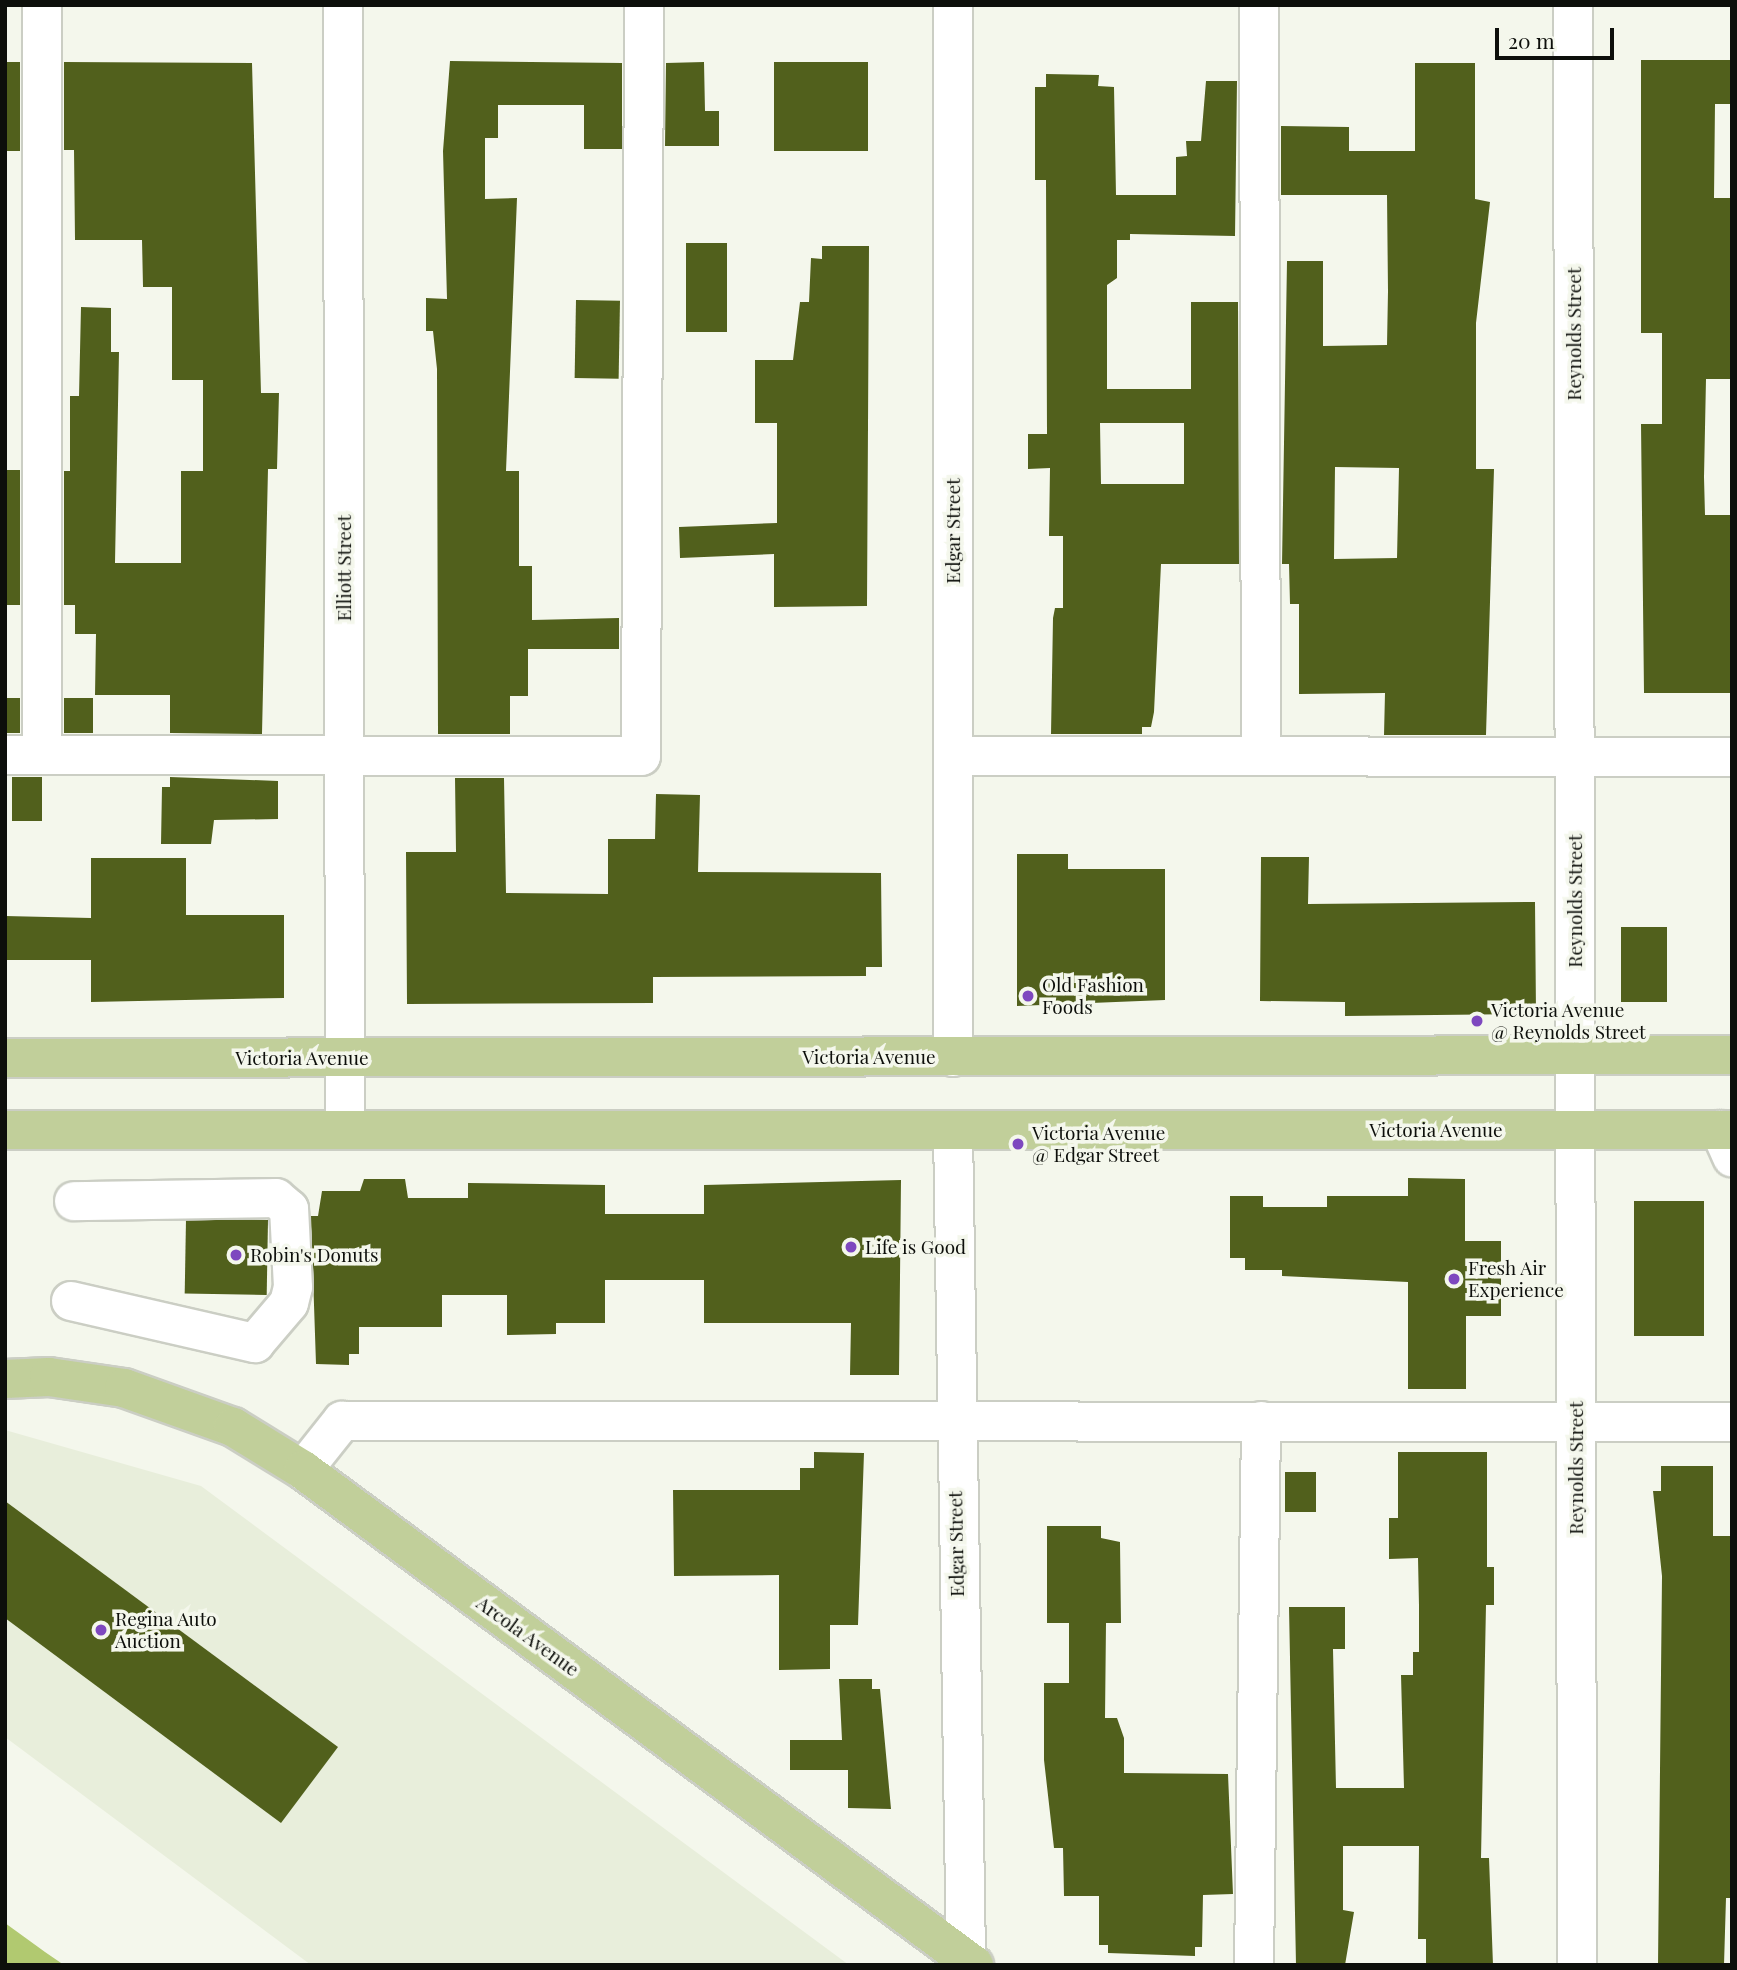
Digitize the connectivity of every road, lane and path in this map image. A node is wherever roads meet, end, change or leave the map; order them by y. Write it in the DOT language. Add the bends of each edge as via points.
graph roads {
  1 [pos="42,5"];
  2 [pos="343,5"];
  3 [pos="644,5"];
  4 [pos="953,5"];
  5 [pos="1259,5"];
  6 [pos="1573,5"];
  7 [pos="24,755"];
  8 [pos="345,755"];
  9 [pos="953,756"];
  10 [pos="1261,756"];
  11 [pos="1732,757"];
  12 [pos="1574,758"];
  13 [pos="1575,1055"];
  14 [pos="1732,1055"];
  15 [pos="953,1056"];
  16 [pos="5,1058"];
  17 [pos="343,1058"];
  18 [pos="5,1130"];
  19 [pos="345,1130"];
  20 [pos="953,1130"];
  21 [pos="1575,1130"];
  22 [pos="1728,1139"];
  23 [pos="74,1201"];
  24 [pos="71,1301"];
  25 [pos="5,1362"];
  26 [pos="48,1377"];
  27 [pos="5,1379"];
  28 [pos="953,1421"];
  29 [pos="1261,1421"];
  30 [pos="1732,1422"];
  31 [pos="1576,1423"];
  32 [pos="303,1469"];
  33 [pos="970,1962"];
  34 [pos="1254,1965"];
  35 [pos="1577,1965"];
  1 -- 7 [label="street"];
  2 -- 8 [label="street, Elliott Street"];
  3 -- 8 [label="street" via="641,756"];
  4 -- 9 [label="street, Edgar Street"];
  5 -- 10 [label="street"];
  6 -- 12 [label="street, Reynolds Street"];
  7 -- 8 [label="street"];
  8 -- 17 [label="street, Elliott Street"];
  9 -- 10 [label="street"];
  9 -- 15 [label="street, Edgar Street"];
  10 -- 12 [label="street"];
  11 -- 12 [label="street"];
  12 -- 13 [label="street, Reynolds Street"];
  13 -- 14 [label="main road, Victoria Avenue"];
  13 -- 15 [label="main road, Victoria Avenue"];
  13 -- 21 [label="street, Reynolds Street"];
  15 -- 17 [label="main road, Victoria Avenue"];
  16 -- 17 [label="main road, Victoria Avenue"];
  17 -- 19 [label="street, Elliott Street"];
  18 -- 19 [label="main road, Victoria Avenue"];
  19 -- 20 [label="main road, Victoria Avenue"];
  20 -- 21 [label="main road, Victoria Avenue"];
  20 -- 28 [label="street, Edgar Street"];
  21 -- 22 [label="main road, Victoria Avenue"];
  21 -- 31 [label="street, Reynolds Street"];
  23 -- 24 [label="street" via="276,1198 289,1209 293,1287 289,1303 255,1343"];
  25 -- 26 [label="main road, Arcola Avenue"];
  26 -- 27 [label="main road, Arcola Avenue"];
  26 -- 32 [label="main road, Arcola Avenue" via="124,1388 233,1427"];
  28 -- 29 [label="street"];
  28 -- 32 [label="street" via="342,1421"];
  28 -- 33 [label="street, Edgar Street"];
  29 -- 31 [label="street"];
  29 -- 34 [label="street"];
  30 -- 31 [label="street"];
  31 -- 35 [label="street, Reynolds Street"];
  32 -- 33 [label="main road, Arcola Avenue"];
}
